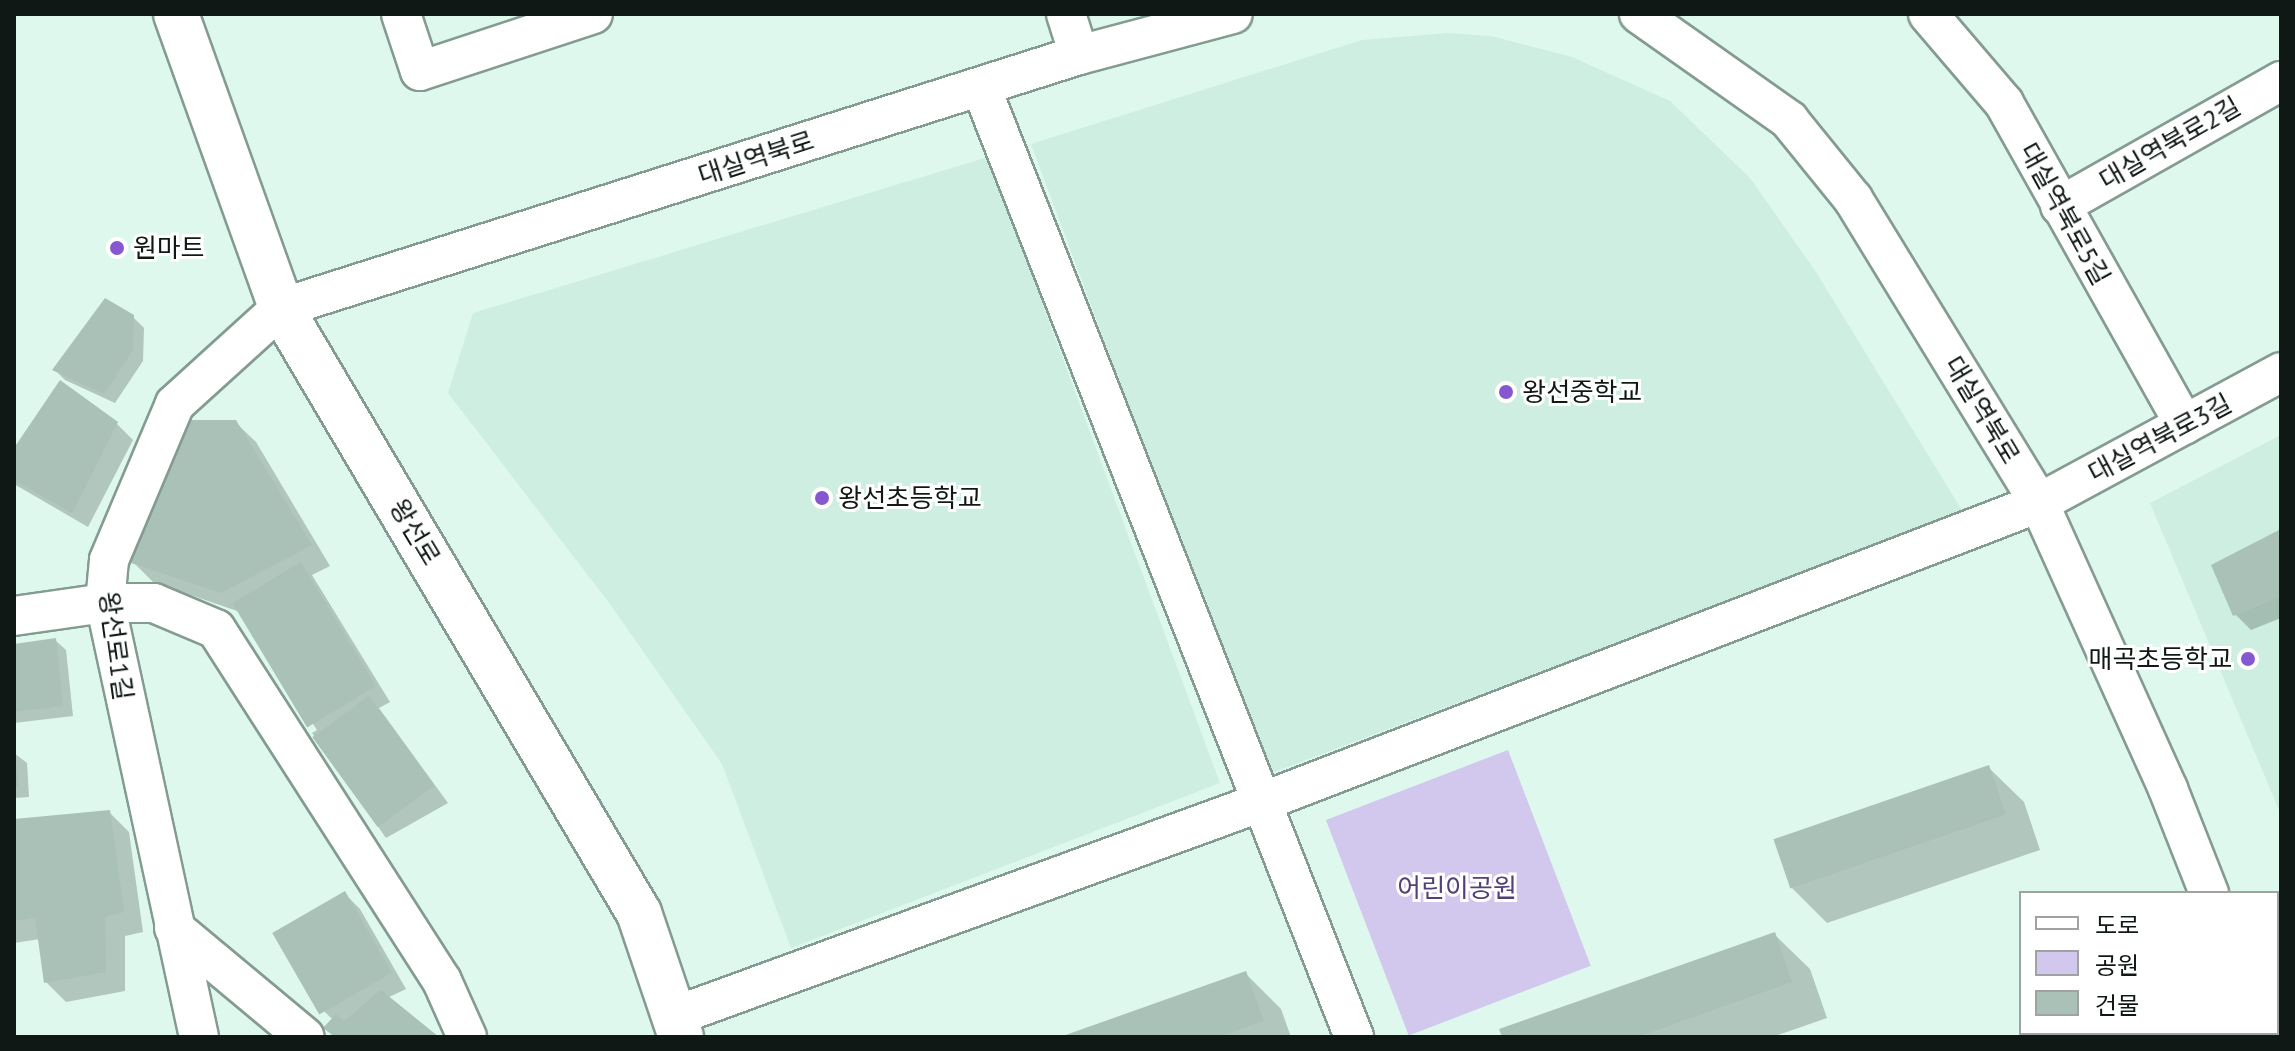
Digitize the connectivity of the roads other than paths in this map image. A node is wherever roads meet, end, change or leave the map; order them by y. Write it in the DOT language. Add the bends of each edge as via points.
graph roads {
  1 [pos="176,14"];
  2 [pos="401,14"];
  3 [pos="593,14"];
  4 [pos="1066,14"];
  5 [pos="1233,14"];
  6 [pos="1639,14"];
  7 [pos="1928,14"];
  8 [pos="1079,55"];
  9 [pos="2281,81"];
  10 [pos="981,87"];
  11 [pos="2060,206"];
  12 [pos="281,308"];
  13 [pos="2281,372"];
  14 [pos="2185,425"];
  15 [pos="2039,503"];
  16 [pos="105,603"];
  17 [pos="14,616"];
  18 [pos="1259,803"];
  19 [pos="2208,891"];
  20 [pos="174,928"];
  21 [pos="678,1027"];
  22 [pos="199,1037"];
  23 [pos="305,1037"];
  24 [pos="467,1037"];
  25 [pos="1354,1037"];
  1 -- 12 [label="main road, 왕선로"];
  2 -- 3 [label="street" via="420,71"];
  4 -- 8 [label="street"];
  5 -- 8 [label="street, 대실역북로"];
  6 -- 15 [label="street, 대실역북로" via="1789,120 1835,176"];
  7 -- 11 [label="street, 대실역북로5길" via="2004,103"];
  8 -- 10 [label="street, 대실역북로"];
  9 -- 11 [label="street, 대실역북로2길"];
  10 -- 12 [label="street, 대실역북로"];
  10 -- 18 [label="street"];
  11 -- 14 [label="street, 대실역북로5길"];
  12 -- 16 [label="street, 왕선로1길" via="175,404 109,560"];
  12 -- 21 [label="main road, 왕선로" via="639,913"];
  13 -- 14 [label="street, 대실역북로3길"];
  14 -- 15 [label="street, 대실역북로3길"];
  15 -- 18 [label="street, 대실역북로3길"];
  15 -- 19 [label="street, 대실역북로"];
  16 -- 17 [label="street"];
  16 -- 20 [label="street, 왕선로1길"];
  16 -- 24 [label="street" via="154,603 216,629 442,981"];
  18 -- 21 [label="street, 대실역북로3길"];
  18 -- 25 [label="street"];
  20 -- 22 [label="street, 왕선로1길"];
  20 -- 23 [label="street"];
}
